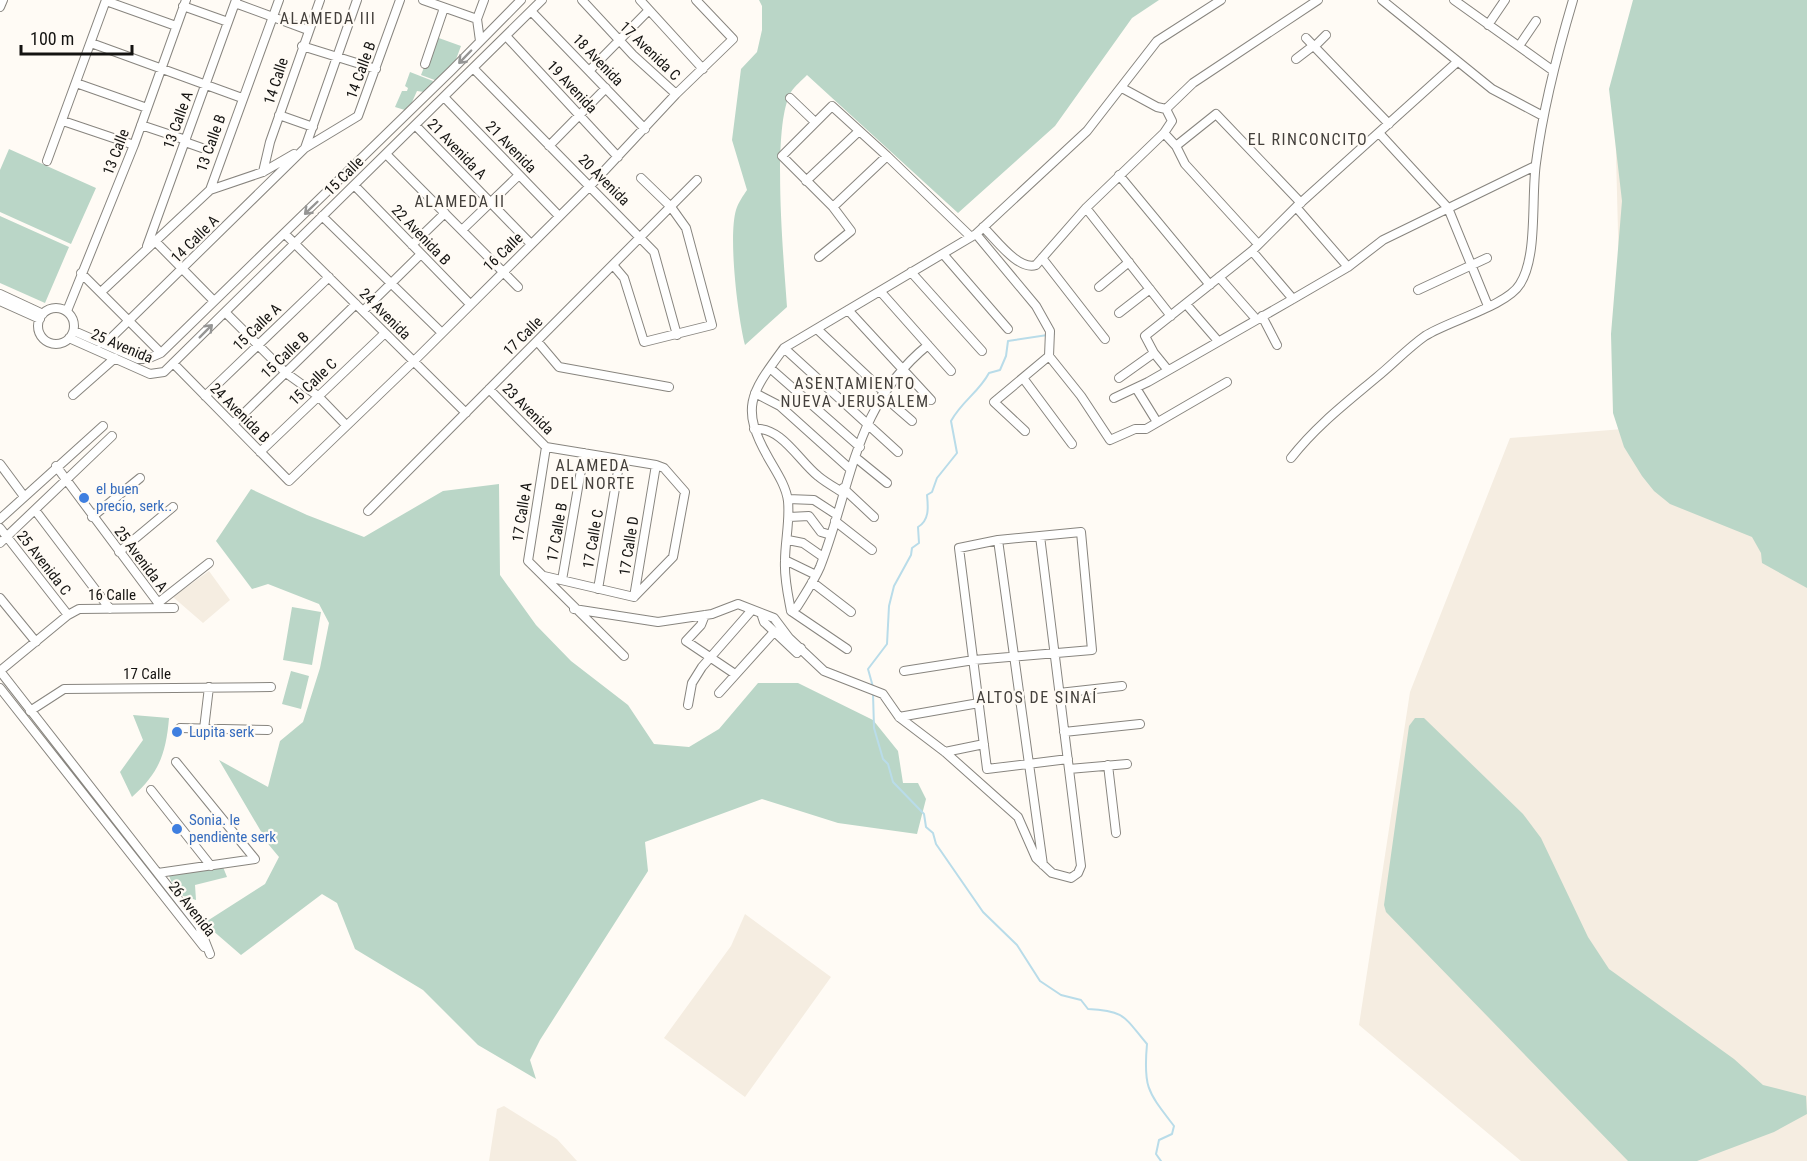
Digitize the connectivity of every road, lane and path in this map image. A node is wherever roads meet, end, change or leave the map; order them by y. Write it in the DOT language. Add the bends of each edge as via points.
graph roads {
  1 [pos="3,0"];
  2 [pos="279,0"];
  3 [pos="320,0"];
  4 [pos="357,0"];
  5 [pos="400,0"];
  6 [pos="423,0"];
  7 [pos="484,0"];
  8 [pos="521,0"];
  9 [pos="542,0"];
  10 [pos="582,0"];
  11 [pos="640,0"];
  12 [pos="696,0"];
  13 [pos="1221,0"];
  14 [pos="1318,0"];
  15 [pos="1382,0"];
  16 [pos="1505,0"];
  17 [pos="1573,0"];
  18 [pos="106,1"];
  19 [pos="236,1"];
  20 [pos="1458,1"];
  21 [pos="185,3"];
  22 [pos="442,5"];
  23 [pos="0,7"];
  24 [pos="531,10"];
  25 [pos="649,10"];
  26 [pos="272,17"];
  27 [pos="477,19"];
  28 [pos="1536,21"];
  29 [pos="228,22"];
  30 [pos="1488,25"];
  31 [pos="176,26"];
  32 [pos="308,30"];
  33 [pos="1326,35"];
  34 [pos="506,36"];
  35 [pos="1305,38"];
  36 [pos="618,40"];
  37 [pos="480,41"];
  38 [pos="91,43"];
  39 [pos="302,46"];
  40 [pos="1313,46"];
  41 [pos="1519,46"];
  42 [pos="338,56"];
  43 [pos="1296,59"];
  44 [pos="1456,63"];
  45 [pos="425,64"];
  46 [pos="160,68"];
  47 [pos="473,68"];
  48 [pos="376,69"];
  49 [pos="703,69"];
  50 [pos="589,70"];
  51 [pos="1552,70"];
  52 [pos="76,83"];
  53 [pos="206,84"];
  54 [pos="606,88"];
  55 [pos="1122,88"];
  56 [pos="676,94"];
  57 [pos="444,97"];
  58 [pos="242,98"];
  59 [pos="790,98"];
  60 [pos="147,108"];
  61 [pos="1166,109"];
  62 [pos="579,115"];
  63 [pos="279,116"];
  64 [pos="358,116"];
  65 [pos="1543,116"];
  66 [pos="63,121"];
  67 [pos="815,122"];
  68 [pos="1389,124"];
  69 [pos="141,125"];
  70 [pos="415,125"];
  71 [pos="313,127"];
  72 [pos="645,129"];
  73 [pos="859,131"];
  74 [pos="1164,133"];
  75 [pos="1379,133"];
  76 [pos="185,141"];
  77 [pos="134,145"];
  78 [pos="549,146"];
  79 [pos="1176,146"];
  80 [pos="202,148"];
  81 [pos="305,148"];
  82 [pos="386,154"];
  83 [pos="887,156"];
  84 [pos="618,157"];
  85 [pos="47,161"];
  86 [pos="1535,166"];
  87 [pos="263,172"];
  88 [pos="519,175"];
  89 [pos="1119,175"];
  90 [pos="641,178"];
  91 [pos="697,180"];
  92 [pos="806,181"];
  93 [pos="354,185"];
  94 [pos="590,186"];
  95 [pos="210,190"];
  96 [pos="491,203"];
  97 [pos="1299,205"];
  98 [pos="671,207"];
  99 [pos="833,207"];
  100 [pos="1086,208"];
  101 [pos="1448,208"];
  102 [pos="445,213"];
  103 [pos="322,216"];
  104 [pos="559,216"];
  105 [pos="983,227"];
  106 [pos="462,230"];
  107 [pos="285,234"];
  108 [pos="974,236"];
  109 [pos="641,237"];
  110 [pos="155,242"];
  111 [pos="531,243"];
  112 [pos="295,244"];
  113 [pos="412,245"];
  114 [pos="1255,248"];
  115 [pos="146,250"];
  116 [pos="421,254"];
  117 [pos="943,254"];
  118 [pos="819,257"];
  119 [pos="1042,258"];
  120 [pos="1487,258"];
  121 [pos="1129,262"];
  122 [pos="613,265"];
  123 [pos="1472,265"];
  124 [pos="1348,267"];
  125 [pos="183,271"];
  126 [pos="502,271"];
  127 [pos="911,272"];
  128 [pos="81,273"];
  129 [pos="329,277"];
  130 [pos="1219,278"];
  131 [pos="393,282"];
  132 [pos="1210,285"];
  133 [pos="519,287"];
  134 [pos="1099,287"];
  135 [pos="1150,289"];
  136 [pos="1418,290"];
  137 [pos="880,291"];
  138 [pos="101,292"];
  139 [pos="0,294"];
  140 [pos="1293,299"];
  141 [pos="0,301"];
  142 [pos="214,302"];
  143 [pos="469,303"];
  144 [pos="356,304"];
  145 [pos="1186,304"];
  146 [pos="1488,306"];
  147 [pos="848,310"];
  148 [pos="67,311"];
  149 [pos="363,311"];
  150 [pos="225,312"];
  151 [pos="1119,314"];
  152 [pos="41,316"];
  153 [pos="1171,316"];
  154 [pos="1259,318"];
  155 [pos="129,321"];
  156 [pos="817,329"];
  157 [pos="1008,329"];
  158 [pos="441,332"];
  159 [pos="385,333"];
  160 [pos="72,334"];
  161 [pos="677,335"];
  162 [pos="1105,339"];
  163 [pos="1218,340"];
  164 [pos="537,341"];
  165 [pos="100,343"];
  166 [pos="258,345"];
  167 [pos="928,345"];
  168 [pos="1277,345"];
  169 [pos="784,348"];
  170 [pos="982,351"];
  171 [pos="1154,353"];
  172 [pos="158,355"];
  173 [pos="1048,356"];
  174 [pos="115,358"];
  175 [pos="414,361"];
  176 [pos="173,363"];
  177 [pos="770,368"];
  178 [pos="900,369"];
  179 [pos="1167,369"];
  180 [pos="951,371"];
  181 [pos="164,372"];
  182 [pos="286,373"];
  183 [pos="1023,378"];
  184 [pos="1119,378"];
  185 [pos="1227,382"];
  186 [pos="669,387"];
  187 [pos="1136,388"];
  188 [pos="489,389"];
  189 [pos="755,393"];
  190 [pos="73,394"];
  191 [pos="883,394"];
  192 [pos="205,396"];
  193 [pos="318,396"];
  194 [pos="1114,398"];
  195 [pos="931,400"];
  196 [pos="466,413"];
  197 [pos="912,422"];
  198 [pos="1157,422"];
  199 [pos="868,423"];
  200 [pos="233,424"];
  201 [pos="346,425"];
  202 [pos="103,426"];
  203 [pos="754,429"];
  204 [pos="1025,431"];
  205 [pos="112,436"];
  206 [pos="1072,444"];
  207 [pos="546,447"];
  208 [pos="860,447"];
  209 [pos="260,452"];
  210 [pos="898,452"];
  211 [pos="584,453"];
  212 [pos="855,457"];
  213 [pos="1291,458"];
  214 [pos="620,459"];
  215 [pos="0,464"];
  216 [pos="656,465"];
  217 [pos="56,466"];
  218 [pos="849,468"];
  219 [pos="140,478"];
  220 [pos="66,480"];
  221 [pos="289,481"];
  222 [pos="887,483"];
  223 [pos="843,490"];
  224 [pos="24,495"];
  225 [pos="788,499"];
  226 [pos="173,507"];
  227 [pos="35,510"];
  228 [pos="368,511"];
  229 [pos="92,517"];
  230 [pos="789,517"];
  231 [pos="874,517"];
  232 [pos="836,518"];
  233 [pos="0,519"];
  234 [pos="0,528"];
  235 [pos="831,535"];
  236 [pos="1040,536"];
  237 [pos="3,540"];
  238 [pos="788,540"];
  239 [pos="998,540"];
  240 [pos="872,550"];
  241 [pos="119,552"];
  242 [pos="823,557"];
  243 [pos="784,560"];
  244 [pos="209,563"];
  245 [pos="543,576"];
  246 [pos="814,579"];
  247 [pos="562,580"];
  248 [pos="598,589"];
  249 [pos="634,597"];
  250 [pos="0,598"];
  251 [pos="160,606"];
  252 [pos="174,608"];
  253 [pos="110,609"];
  254 [pos="574,609"];
  255 [pos="791,611"];
  256 [pos="851,612"];
  257 [pos="761,614"];
  258 [pos="68,615"];
  259 [pos="705,615"];
  260 [pos="774,632"];
  261 [pos="36,642"];
  262 [pos="801,648"];
  263 [pos="847,649"];
  264 [pos="1055,654"];
  265 [pos="624,656"];
  266 [pos="1013,657"];
  267 [pos="712,658"];
  268 [pos="974,660"];
  269 [pos="0,671"];
  270 [pos="904,671"];
  271 [pos="735,674"];
  272 [pos="1122,686"];
  273 [pos="209,687"];
  274 [pos="271,687"];
  275 [pos="0,688"];
  276 [pos="719,693"];
  277 [pos="1059,693"];
  278 [pos="979,703"];
  279 [pos="688,705"];
  280 [pos="30,711"];
  281 [pos="899,717"];
  282 [pos="1140,724"];
  283 [pos="180,728"];
  284 [pos="204,729"];
  285 [pos="268,730"];
  286 [pos="1064,732"];
  287 [pos="984,744"];
  288 [pos="945,752"];
  289 [pos="176,762"];
  290 [pos="1068,764"];
  291 [pos="1127,764"];
  292 [pos="1108,765"];
  293 [pos="1028,766"];
  294 [pos="151,790"];
  295 [pos="1116,833"];
  296 [pos="1044,865"];
  297 [pos="211,866"];
  298 [pos="158,873"];
  1 -- 23 [label="street"];
  2 -- 26 [label="street, 13 Calle B"];
  3 -- 32 [label="street, 14 Calle"];
  4 -- 42 [label="street, 14 Calle A"];
  5 -- 48 [label="street, 14 Calle B"];
  6 -- 22 [label="street"];
  7 -- 27 [label="street"];
  8 -- 37 [label="street, 15 Calle"];
  9 -- 24 [label="street, 15 Calle"];
  10 -- 36 [label="street, 17 Avenida C"];
  11 -- 25 [label="street"];
  12 -- 49 [label="street, 16 Calle" via="733,39"];
  13 -- 55 [label="street" via="1157,41"];
  14 -- 61 [label="street" via="1193,83"];
  15 -- 44 [label="street"];
  16 -- 30 [label="street"];
  17 -- 51 [label="street"];
  18 -- 31 [label="street"];
  18 -- 38 [label="street"];
  19 -- 26 [label="street"];
  19 -- 29 [label="street, 13 Calle A"];
  20 -- 30 [label="street"];
  21 -- 29 [label="street"];
  21 -- 31 [label="street, 13 Calle"];
  22 -- 27 [label="street"];
  22 -- 45 [label="street"];
  24 -- 34 [label="street, 15 Calle"];
  24 -- 50 [label="street, 18 Avenida"];
  25 -- 36 [label="street"];
  25 -- 49 [label="street"];
  26 -- 32 [label="street"];
  26 -- 58 [label="street, 13 Calle B"];
  27 -- 37 [label="street"];
  28 -- 41 [label="street"];
  29 -- 53 [label="street, 13 Calle A"];
  30 -- 41 [label="street"];
  31 -- 46 [label="street, 13 Calle"];
  32 -- 39 [label="street, 14 Calle"];
  33 -- 40 [label="street"];
  34 -- 47 [label="street, 15 Calle"];
  34 -- 62 [label="street, 19 Avenida"];
  35 -- 40 [label="street"];
  36 -- 50 [label="street"];
  36 -- 56 [label="street, 17 Avenida C"];
  37 -- 107 [label="street, 15 Calle, one-way"];
  38 -- 46 [label="street"];
  38 -- 52 [label="street"];
  39 -- 42 [label="street"];
  39 -- 63 [label="street, 14 Calle"];
  40 -- 43 [label="street"];
  40 -- 68 [label="street"];
  41 -- 51 [label="street"];
  42 -- 48 [label="street"];
  42 -- 71 [label="street, 14 Calle A"];
  44 -- 65 [label="street" via="1492,89"];
  44 -- 68 [label="street"];
  46 -- 53 [label="street"];
  46 -- 60 [label="street, 13 Calle"];
  47 -- 57 [label="street, 15 Calle"];
  47 -- 78 [label="street, 20 Avenida"];
  48 -- 64 [label="street, 14 Calle B"];
  49 -- 56 [label="street, 16 Calle"];
  50 -- 54 [label="street, 18 Avenida"];
  51 -- 65 [label="street"];
  52 -- 60 [label="street"];
  52 -- 66 [label="street"];
  53 -- 58 [label="street"];
  53 -- 76 [label="street, 13 Calle A"];
  54 -- 62 [label="street"];
  54 -- 72 [label="street, 18 Avenida"];
  55 -- 61 [label="street"];
  55 -- 105 [label="street" via="1080,138"];
  56 -- 72 [label="street, 16 Calle"];
  57 -- 70 [label="street, 15 Calle"];
  57 -- 88 [label="street, 21 Avenida"];
  58 -- 95 [label="street, 13 Calle B"];
  59 -- 67 [label="street"];
  60 -- 69 [label="street, 13 Calle"];
  61 -- 74 [label="street" via="1172,121"];
  62 -- 78 [label="street"];
  62 -- 84 [label="street, 19 Avenida"];
  63 -- 71 [label="street"];
  63 -- 87 [label="street, 14 Calle"];
  64 -- 81 [label="street, 14 Calle A"];
  65 -- 86 [label="street"];
  66 -- 77 [label="street"];
  66 -- 85 [label="street"];
  67 -- 73 [label="street" via="832,106"];
  67 -- 92 [label="street" via="782,156"];
  68 -- 75 [label="street"];
  69 -- 76 [label="street"];
  69 -- 77 [label="street, 13 Calle"];
  70 -- 82 [label="street, 15 Calle"];
  70 -- 96 [label="street, 21 Avenida A"];
  71 -- 81 [label="street, 14 Calle A"];
  72 -- 84 [label="street, 16 Calle"];
  73 -- 83 [label="street"];
  73 -- 92 [label="street"];
  74 -- 79 [label="street"];
  74 -- 89 [label="street"];
  75 -- 97 [label="street"];
  75 -- 101 [label="street"];
  76 -- 80 [label="street"];
  76 -- 115 [label="street, 13 Calle A"];
  77 -- 128 [label="street, 13 Calle"];
  78 -- 94 [label="street, 20 Avenida"];
  79 -- 97 [label="street" via="1216,114"];
  79 -- 114 [label="street" via="1185,164"];
  81 -- 87 [label="street"];
  81 -- 125 [label="street, 14 Calle A"];
  82 -- 93 [label="street, 15 Calle"];
  82 -- 102 [label="street"];
  83 -- 99 [label="street"];
  83 -- 108 [label="street"];
  84 -- 94 [label="street, 16 Calle"];
  86 -- 101 [label="street"];
  86 -- 146 [label="street" via="1526,270 1512,293"];
  87 -- 95 [label="street"];
  88 -- 96 [label="street"];
  88 -- 104 [label="street, 21 Avenida"];
  89 -- 100 [label="street"];
  89 -- 132 [label="street"];
  90 -- 98 [label="street"];
  91 -- 98 [label="street, 17 Calle"];
  92 -- 99 [label="street"];
  93 -- 103 [label="street, 15 Calle"];
  93 -- 113 [label="street, 22 Avenida B"];
  94 -- 104 [label="street, 16 Calle"];
  94 -- 109 [label="street, 20 Avenida"];
  95 -- 110 [label="street, 13 Calle B"];
  96 -- 106 [label="street"];
  96 -- 111 [label="street, 21 Avenida A"];
  97 -- 114 [label="street"];
  97 -- 124 [label="street"];
  98 -- 109 [label="street, 17 Calle"];
  98 -- 161 [label="street" via="686,228 712,325"];
  99 -- 118 [label="street" via="851,231"];
  100 -- 119 [label="street"];
  100 -- 121 [label="street"];
  101 -- 123 [label="street"];
  101 -- 124 [label="street" via="1383,240"];
  102 -- 106 [label="street"];
  102 -- 113 [label="street"];
  103 -- 112 [label="street, 15 Calle"];
  103 -- 131 [label="street"];
  104 -- 111 [label="street, 16 Calle"];
  105 -- 108 [label="street"];
  105 -- 119 [label="street" via="1026,266 1035,265"];
  106 -- 126 [label="street"];
  107 -- 112 [label="street, 24 Avenida"];
  107 -- 142 [label="street, 15 Calle"];
  108 -- 117 [label="street"];
  108 -- 173 [label="street" via="1036,306 1050,331"];
  109 -- 122 [label="street, 17 Calle"];
  109 -- 161 [label="street, 20 Avenida" via="654,252"];
  110 -- 115 [label="street, 13 Calle B"];
  110 -- 125 [label="street"];
  111 -- 126 [label="street, 16 Calle"];
  112 -- 129 [label="street, 24 Avenida"];
  112 -- 150 [label="street, 15 Calle"];
  113 -- 116 [label="street, 22 Avenida B"];
  114 -- 130 [label="street"];
  114 -- 140 [label="street"];
  115 -- 138 [label="street, 13 Calle B"];
  116 -- 131 [label="street"];
  116 -- 143 [label="street, 22 Avenida B"];
  117 -- 127 [label="street"];
  117 -- 157 [label="street"];
  119 -- 162 [label="street"];
  120 -- 123 [label="street"];
  121 -- 134 [label="street"];
  121 -- 135 [label="street"];
  122 -- 161 [label="street" via="624,278 644,342"];
  122 -- 164 [label="street, 17 Calle"];
  123 -- 136 [label="street"];
  123 -- 146 [label="street"];
  124 -- 140 [label="street"];
  125 -- 142 [label="street"];
  125 -- 155 [label="street, 14 Calle A"];
  126 -- 133 [label="street"];
  126 -- 143 [label="street, 16 Calle"];
  127 -- 137 [label="street"];
  127 -- 170 [label="street"];
  128 -- 138 [label="street"];
  128 -- 148 [label="street, 13 Calle"];
  129 -- 144 [label="street, 24 Avenida"];
  129 -- 166 [label="street, 15 Calle A"];
  130 -- 132 [label="street"];
  130 -- 154 [label="street"];
  131 -- 149 [label="street"];
  131 -- 158 [label="street"];
  132 -- 145 [label="street"];
  135 -- 151 [label="street"];
  135 -- 153 [label="street"];
  137 -- 147 [label="street"];
  137 -- 167 [label="street"];
  138 -- 155 [label="street"];
  139 -- 152 [label="street"];
  140 -- 154 [label="street"];
  141 -- 152 [label="street"];
  142 -- 172 [label="street, 15 Calle"];
  143 -- 158 [label="street, 16 Calle"];
  144 -- 149 [label="street, 24 Avenida"];
  144 -- 182 [label="street, 15 Calle B"];
  145 -- 153 [label="street"];
  145 -- 163 [label="street"];
  146 -- 213 [label="street" via="1426,336 1323,422"];
  147 -- 156 [label="street"];
  147 -- 178 [label="street"];
  148 -- 152 [label="street" via="53,308"];
  148 -- 160 [label="street" via="73,319"];
  149 -- 159 [label="street, 24 Avenida"];
  150 -- 166 [label="street"];
  176 -- 150 [label="street, 15 Calle, one-way"];
  152 -- 160 [label="street" via="39,330 47,341 57,344"];
  153 -- 171 [label="street" via="1145,336"];
  154 -- 163 [label="street"];
  154 -- 168 [label="street"];
  155 -- 165 [label="street, 14 Calle A"];
  155 -- 172 [label="street"];
  156 -- 169 [label="street"];
  156 -- 191 [label="street"];
  158 -- 175 [label="street, 16 Calle"];
  159 -- 175 [label="street, 24 Avenida"];
  159 -- 193 [label="street, 15 Calle C"];
  160 -- 165 [label="street, 25 Avenida"];
  160 -- 174 [label="street, 25 Avenida"];
  163 -- 179 [label="street"];
  164 -- 186 [label="street" via="559,367"];
  164 -- 188 [label="street, 17 Calle"];
  165 -- 172 [label="street, 25 Avenida" via="138,359"];
  166 -- 182 [label="street"];
  166 -- 192 [label="street, 15 Calle A"];
  167 -- 178 [label="street"];
  167 -- 180 [label="street"];
  169 -- 177 [label="street"];
  169 -- 199 [label="street"];
  171 -- 179 [label="street"];
  171 -- 184 [label="street"];
  173 -- 183 [label="street"];
  173 -- 198 [label="street" via="1110,440"];
  174 -- 181 [label="street, 25 Avenida" via="150,374"];
  174 -- 190 [label="street"];
  175 -- 196 [label="street, 24 Avenida"];
  175 -- 201 [label="street, 16 Calle"];
  176 -- 181 [label="street, 15 Calle"];
  176 -- 192 [label="street, 24 Avenida B"];
  177 -- 189 [label="street"];
  177 -- 208 [label="street"];
  178 -- 191 [label="street"];
  178 -- 195 [label="street"];
  179 -- 187 [label="street"];
  182 -- 193 [label="street"];
  182 -- 200 [label="street, 15 Calle B"];
  183 -- 204 [label="street" via="994,402"];
  183 -- 206 [label="street"];
  185 -- 198 [label="street"];
  187 -- 194 [label="street"];
  187 -- 198 [label="street"];
  188 -- 196 [label="street, 17 Calle"];
  188 -- 207 [label="street, 23 Avenida"];
  189 -- 203 [label="street" via="750,407"];
  189 -- 218 [label="street" via="780,406"];
  191 -- 197 [label="street"];
  191 -- 199 [label="street"];
  192 -- 200 [label="street, 24 Avenida B"];
  193 -- 201 [label="street"];
  193 -- 209 [label="street, 15 Calle C"];
  196 -- 228 [label="street, 17 Calle"];
  199 -- 208 [label="street"];
  199 -- 210 [label="street"];
  200 -- 209 [label="street, 24 Avenida B"];
  201 -- 221 [label="street, 16 Calle"];
  202 -- 217 [label="street"];
  203 -- 223 [label="street" via="772,432 818,477"];
  203 -- 225 [label="street"];
  205 -- 220 [label="street"];
  207 -- 211 [label="street, 23 Avenida"];
  207 -- 245 [label="street, 17 Calle A" via="528,561"];
  208 -- 212 [label="street"];
  209 -- 221 [label="street, 24 Avenida B"];
  211 -- 214 [label="street, 23 Avenida"];
  211 -- 247 [label="street, 17 Calle B"];
  212 -- 218 [label="street"];
  212 -- 222 [label="street"];
  214 -- 216 [label="street, 23 Avenida"];
  214 -- 248 [label="street, 17 Calle C"];
  215 -- 224 [label="street"];
  216 -- 249 [label="street, 17 Calle D"];
  216 -- 249 [label="street" via="664,468 685,492 673,557"];
  217 -- 220 [label="street, 25 Avenida A"];
  217 -- 224 [label="street"];
  218 -- 223 [label="street"];
  219 -- 229 [label="street"];
  220 -- 227 [label="street"];
  220 -- 229 [label="street, 25 Avenida A"];
  223 -- 231 [label="street"];
  223 -- 232 [label="street"];
  224 -- 233 [label="street"];
  225 -- 230 [label="street"];
  225 -- 232 [label="street" via="814,500"];
  226 -- 241 [label="street"];
  227 -- 237 [label="street"];
  227 -- 253 [label="street"];
  229 -- 241 [label="street, 25 Avenida A"];
  230 -- 235 [label="street" via="809,516 821,532"];
  230 -- 238 [label="street"];
  232 -- 235 [label="street"];
  232 -- 240 [label="street"];
  234 -- 237 [label="street, 25 Avenida C"];
  235 -- 242 [label="street"];
  236 -- 239 [label="street"];
  236 -- 264 [label="street"];
  236 -- 264 [label="street" via="1081,532 1092,650"];
  237 -- 258 [label="street, 25 Avenida C"];
  238 -- 242 [label="street" via="803,543"];
  238 -- 243 [label="street"];
  239 -- 266 [label="street"];
  239 -- 268 [label="street" via="959,548"];
  241 -- 251 [label="street, 25 Avenida A"];
  242 -- 246 [label="street"];
  243 -- 246 [label="street"];
  243 -- 255 [label="street"];
  244 -- 251 [label="street"];
  245 -- 247 [label="street"];
  245 -- 254 [label="street"];
  246 -- 255 [label="street"];
  246 -- 256 [label="street"];
  247 -- 248 [label="street"];
  248 -- 249 [label="street"];
  250 -- 261 [label="street"];
  251 -- 252 [label="street, 16 Calle"];
  251 -- 253 [label="street, 16 Calle"];
  253 -- 258 [label="street, 16 Calle" via="79,609"];
  254 -- 259 [label="street" via="651,623"];
  254 -- 265 [label="street"];
  255 -- 263 [label="street"];
  257 -- 259 [label="street" via="738,604"];
  257 -- 260 [label="street"];
  257 -- 262 [label="street"];
  257 -- 267 [label="street"];
  258 -- 261 [label="street, 16 Calle"];
  259 -- 267 [label="street" via="701,626 686,640"];
  260 -- 262 [label="street" via="797,653"];
  260 -- 271 [label="street"];
  261 -- 269 [label="street, 16 Calle"];
  262 -- 281 [label="street" via="824,671 883,694"];
  264 -- 266 [label="street"];
  264 -- 277 [label="street"];
  266 -- 268 [label="street"];
  266 -- 293 [label="street"];
  267 -- 271 [label="street"];
  267 -- 279 [label="street" via="692,683"];
  268 -- 270 [label="street"];
  268 -- 278 [label="street"];
  269 -- 280 [label="street, 26 Avenida"];
  271 -- 276 [label="street"];
  272 -- 277 [label="street"];
  273 -- 274 [label="street, 17 Calle"];
  273 -- 280 [label="street, 17 Calle" via="64,689"];
  273 -- 284 [label="street"];
  275 -- 298 [label="street, 26 Avenida" via="210,954 199,926"];
  277 -- 286 [label="street"];
  278 -- 281 [label="street"];
  278 -- 287 [label="street"];
  280 -- 298 [label="street, 26 Avenida"];
  281 -- 288 [label="street"];
  282 -- 286 [label="street"];
  283 -- 284 [label="street"];
  284 -- 285 [label="street"];
  286 -- 290 [label="street"];
  287 -- 288 [label="street"];
  287 -- 293 [label="street" via="987,769"];
  288 -- 296 [label="street" via="1018,817 1036,858"];
  289 -- 297 [label="street" via="255,859"];
  290 -- 292 [label="street"];
  290 -- 293 [label="street"];
  290 -- 296 [label="street" via="1081,866 1071,878 1052,873"];
  291 -- 292 [label="street"];
  292 -- 295 [label="street"];
  293 -- 296 [label="street"];
  294 -- 297 [label="street"];
  297 -- 298 [label="street"];
}
